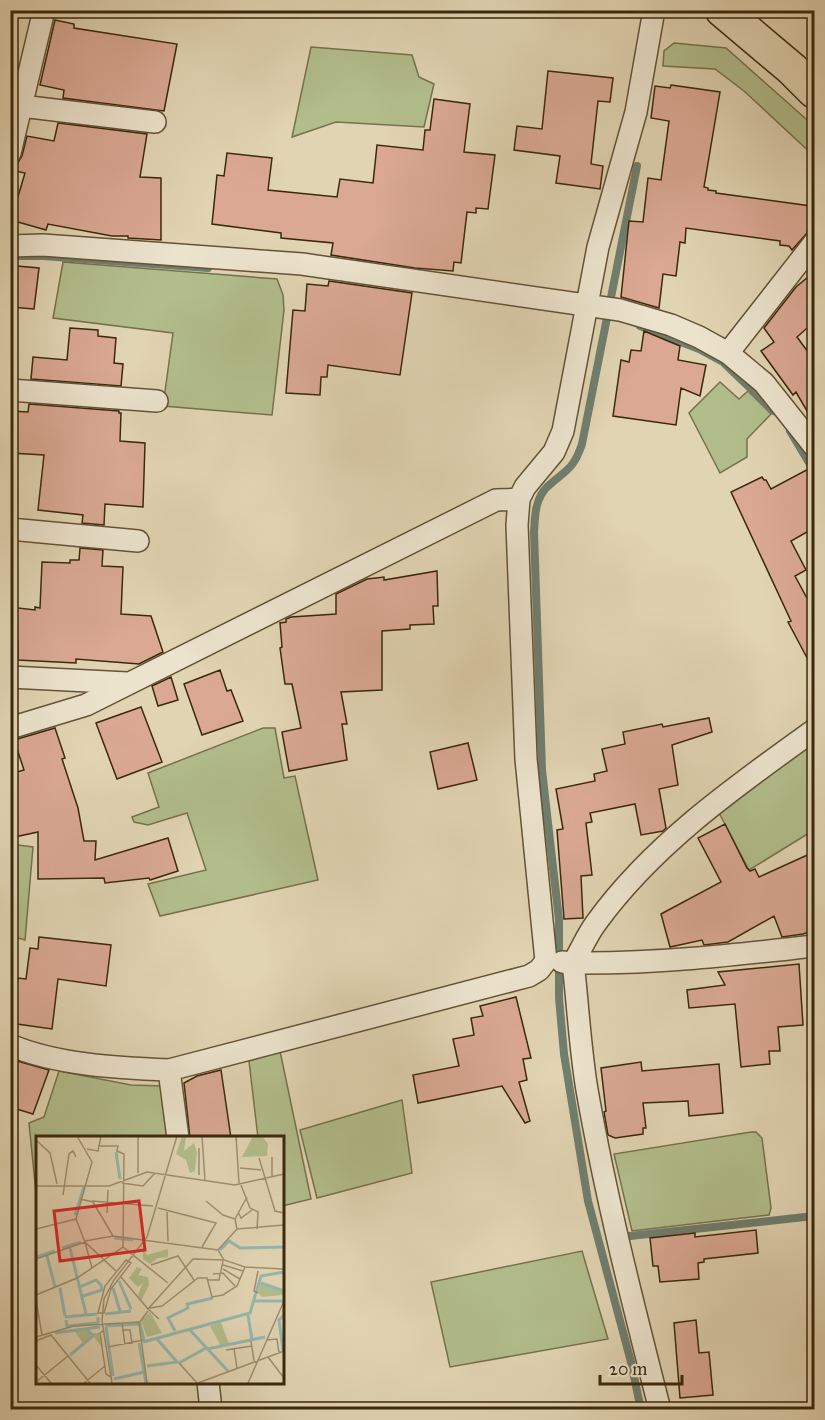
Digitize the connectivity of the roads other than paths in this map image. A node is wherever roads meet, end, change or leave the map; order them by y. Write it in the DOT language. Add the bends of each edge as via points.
graph roads {
  1 [pos="44,10"];
  2 [pos="654,10"];
  3 [pos="722,10"];
  4 [pos="814,91"];
  5 [pos="21,106"];
  6 [pos="155,122"];
  7 [pos="10,153"];
  8 [pos="814,243"];
  9 [pos="10,246"];
  10 [pos="603,307"];
  11 [pos="728,353"];
  12 [pos="10,390"];
  13 [pos="156,401"];
  14 [pos="814,446"];
  15 [pos="519,499"];
  16 [pos="10,528"];
  17 [pos="138,540"];
  18 [pos="10,677"];
  19 [pos="129,683"];
  20 [pos="10,728"];
  21 [pos="814,729"];
  22 [pos="814,946"];
  23 [pos="559,962"];
  24 [pos="10,1045"];
  25 [pos="169,1070"];
  26 [pos="178,1136"];
  27 [pos="208,1384"];
  28 [pos="211,1410"];
  29 [pos="660,1410"];
  1 -- 5 [label="street"];
  2 -- 10 [label="street" via="636,112 605,218"];
  3 -- 4 [label="main road"];
  5 -- 6 [label="street"];
  5 -- 7 [label="street"];
  8 -- 11 [label="street"];
  9 -- 10 [label="street" via="43,245 302,264"];
  10 -- 11 [label="street" via="671,325"];
  10 -- 15 [label="street" via="554,452"];
  11 -- 14 [label="street" via="764,383"];
  12 -- 13 [label="street"];
  15 -- 19 [label="street" via="496,500"];
  15 -- 23 [label="street" via="526,759"];
  16 -- 17 [label="street"];
  18 -- 19 [label="street"];
  19 -- 20 [label="street" via="86,705"];
  21 -- 23 [label="street" via="684,828 622,890"];
  22 -- 23 [label="street" via="726,956"];
  23 -- 25 [label="street" via="530,976"];
  23 -- 29 [label="street" via="623,1267"];
  24 -- 25 [label="street" via="27,1052 108,1067"];
  25 -- 26 [label="street"];
  27 -- 28 [label="street"];
}
